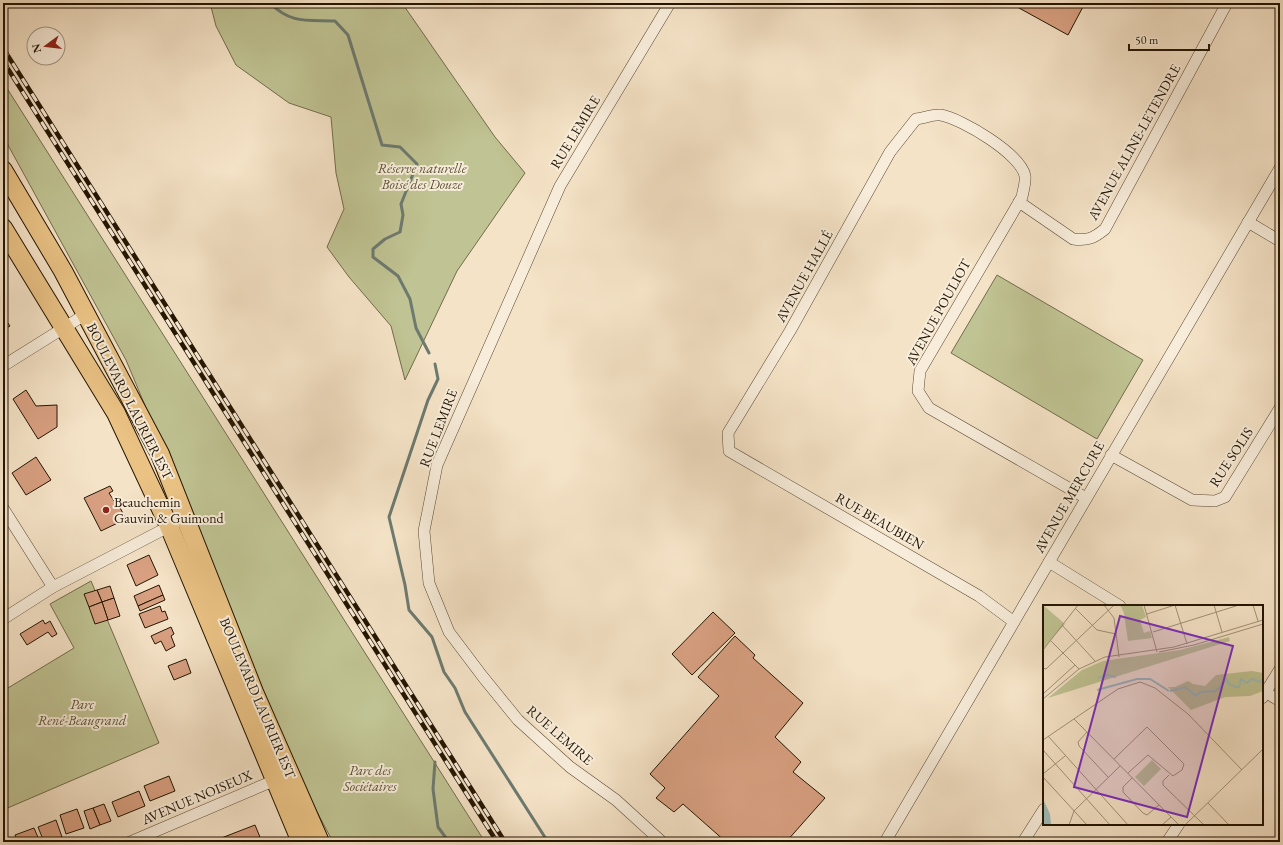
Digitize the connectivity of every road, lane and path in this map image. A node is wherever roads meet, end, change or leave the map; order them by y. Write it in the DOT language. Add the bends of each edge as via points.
graph roads {
  1 [pos="670,3"];
  2 [pos="1227,3"];
  3 [pos="916,119"];
  4 [pos="1280,168"];
  5 [pos="3,170"];
  6 [pos="1019,202"];
  7 [pos="1248,222"];
  8 [pos="3,228"];
  9 [pos="1280,241"];
  10 [pos="86,314"];
  11 [pos="65,327"];
  12 [pos="3,366"];
  13 [pos="1280,408"];
  14 [pos="729,451"];
  15 [pos="1111,455"];
  16 [pos="1086,498"];
  17 [pos="3,508"];
  18 [pos="177,522"];
  19 [pos="1049,562"];
  20 [pos="54,587"];
  21 [pos="1118,605"];
  22 [pos="3,619"];
  23 [pos="1014,622"];
  24 [pos="1280,669"];
  25 [pos="1263,694"];
  26 [pos="1280,701"];
  27 [pos="282,777"];
  28 [pos="1043,811"];
  29 [pos="1178,825"];
  30 [pos="134,841"];
  31 [pos="301,842"];
  32 [pos="320,842"];
  33 [pos="662,842"];
  34 [pos="885,842"];
  35 [pos="1023,842"];
  36 [pos="1167,842"];
  1 -- 33 [label="street, RUE LEMIRE" via="560,186 437,465 424,531 429,583 449,632 483,677 518,720 570,767 616,800"];
  2 -- 6 [label="street, AVENUE ALINE-LETENDRE" via="1105,229 1095,238 1073,239"];
  3 -- 6 [label="street, AVENUE POULIOT" via="940,115 964,124 1002,148 1021,166 1025,176"];
  3 -- 14 [label="street, AVENUE HALLÉ" via="890,152 790,331 728,433"];
  4 -- 7 [label="street, AVENUE MERCURE"];
  5 -- 10 [label="main road, BOULEVARD LAURIER EST"];
  6 -- 16 [label="street, AVENUE POULIOT" via="920,371 918,391 929,408"];
  7 -- 9 [label="street"];
  7 -- 15 [label="street, AVENUE MERCURE"];
  8 -- 11 [label="main road, BOULEVARD LAURIER EST"];
  10 -- 11 [label="street"];
  10 -- 18 [label="main road, BOULEVARD LAURIER EST" via="160,454"];
  11 -- 12 [label="street"];
  11 -- 18 [label="main road, BOULEVARD LAURIER EST"];
  13 -- 15 [label="street, RUE SOLIS" via="1225,497 1215,501 1192,500"];
  14 -- 23 [label="street, RUE BEAUBIEN" via="979,596"];
  15 -- 16 [label="street, AVENUE MERCURE"];
  16 -- 19 [label="street, AVENUE MERCURE"];
  17 -- 20 [label="street"];
  18 -- 20 [label="street"];
  18 -- 27 [label="main road, BOULEVARD LAURIER EST"];
  19 -- 21 [label="street"];
  19 -- 23 [label="street, AVENUE MERCURE"];
  20 -- 22 [label="street"];
  23 -- 34 [label="street, AVENUE MERCURE"];
  24 -- 25 [label="street"];
  25 -- 26 [label="street"];
  27 -- 30 [label="street, AVENUE NOISEUX"];
  27 -- 31 [label="main road, BOULEVARD LAURIER EST"];
  27 -- 32 [label="main road, BOULEVARD LAURIER EST"];
  28 -- 35 [label="street"];
  29 -- 36 [label="street"];
}
